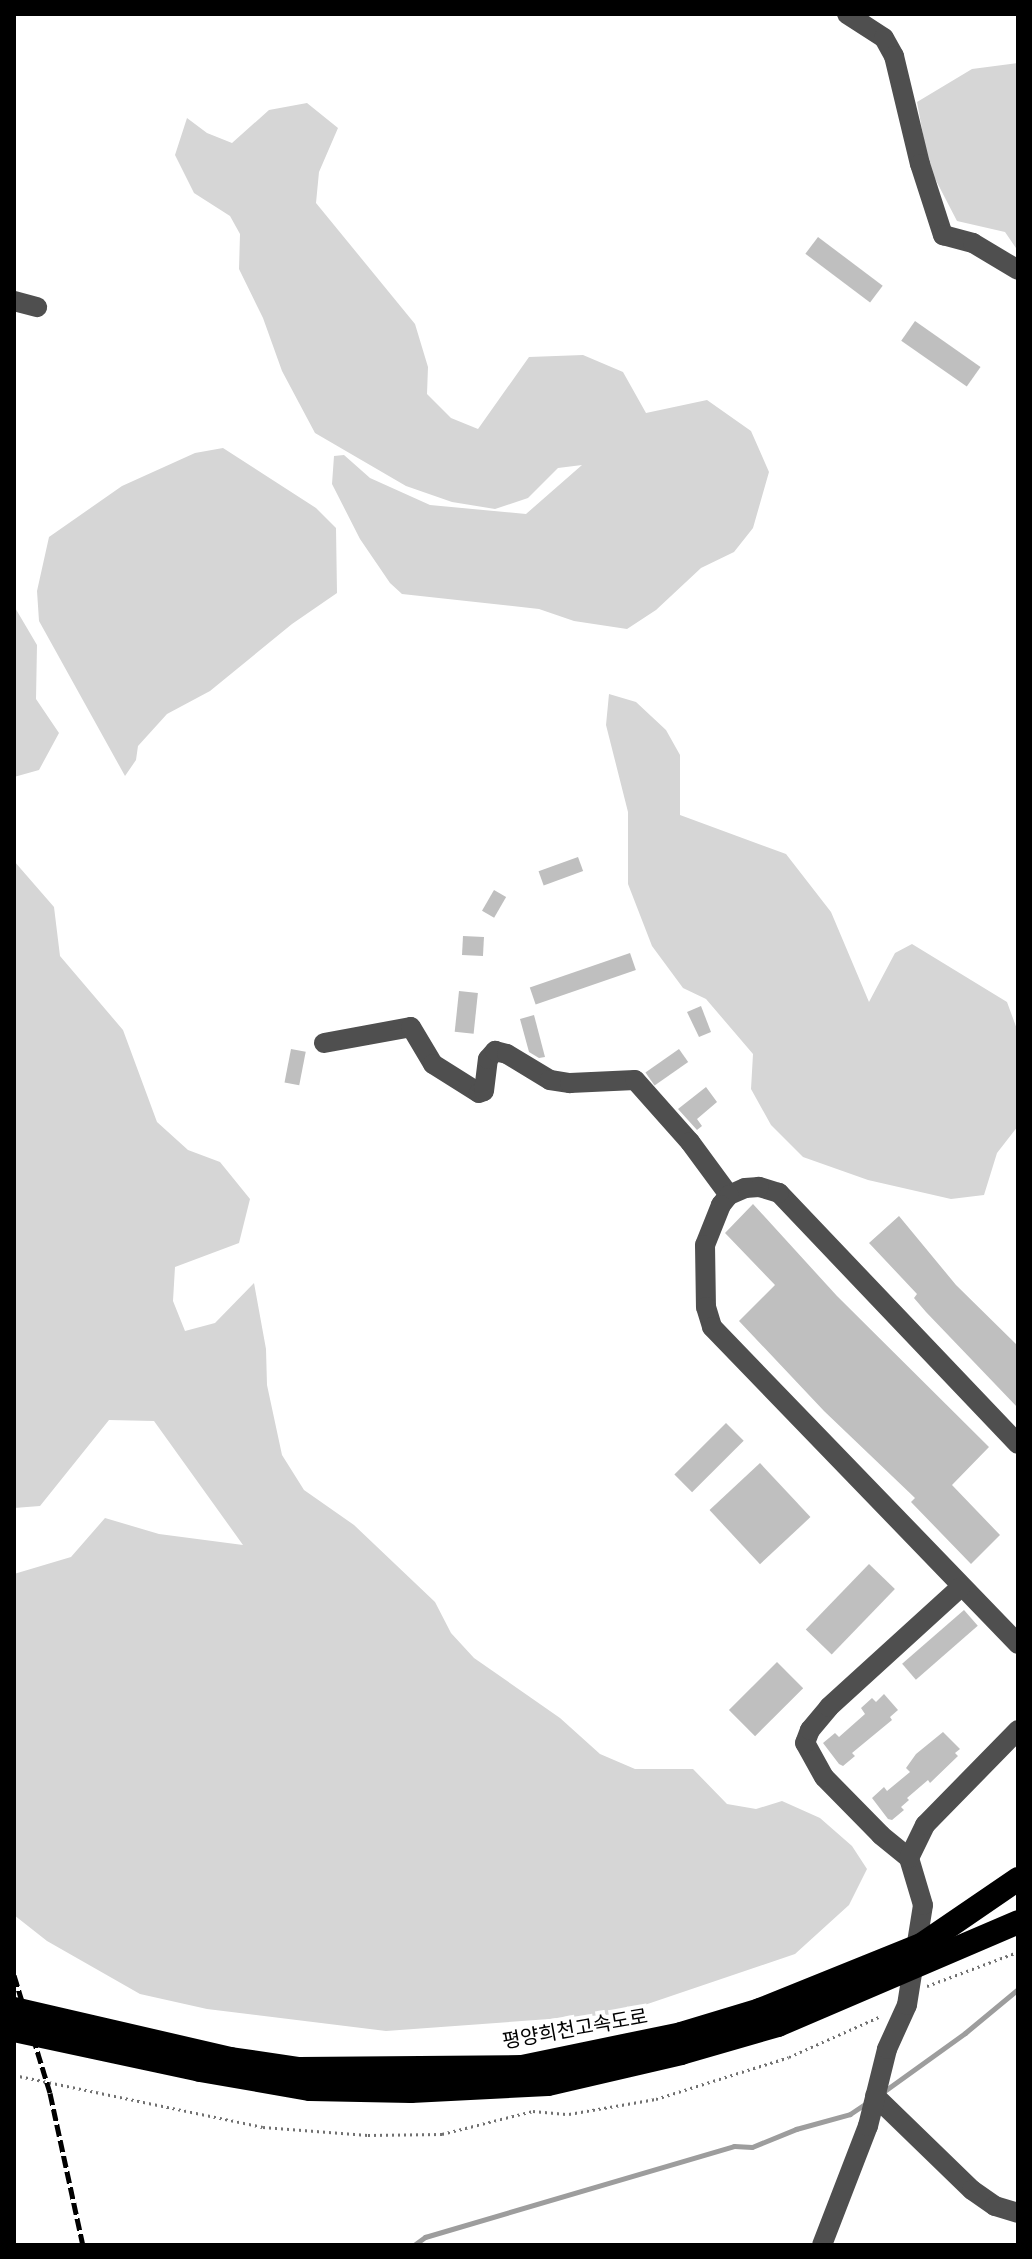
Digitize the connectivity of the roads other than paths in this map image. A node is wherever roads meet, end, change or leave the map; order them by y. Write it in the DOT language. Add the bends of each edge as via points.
graph roads {
  1 [pos="847,14"];
  2 [pos="1018,270"];
  3 [pos="14,301"];
  4 [pos="37,307"];
  5 [pos="324,1043"];
  6 [pos="729,1195"];
  7 [pos="1018,1444"];
  8 [pos="961,1587"];
  9 [pos="1018,1644"];
  10 [pos="1018,1730"];
  11 [pos="909,1858"];
  12 [pos="1016,1880"];
  13 [pos="1018,1922"];
  14 [pos="915,1957"];
  15 [pos="14,2009"];
  16 [pos="58,2028"];
  17 [pos="14,2030"];
  18 [pos="875,2096"];
  19 [pos="1018,2213"];
  20 [pos="822,2245"];
  1 -- 2 [label="street" via="884,38 894,56 943,235 973,243"];
  3 -- 4 [label="street"];
  5 -- 6 [label="street" via="411,1027 433,1064 479,1093 495,1051 550,1080 635,1080"];
  6 -- 7 [label="street" via="759,1187 779,1193"];
  6 -- 8 [label="street" via="705,1245 706,1307 712,1327"];
  8 -- 9 [label="street"];
  8 -- 11 [label="street" via="829,1707 805,1743 824,1777"];
  10 -- 11 [label="street" via="925,1825"];
  11 -- 14 [label="street" via="923,1905"];
  12 -- 14 [label="highway, 평양희천고속도로"];
  13 -- 14 [label="highway, 평양희천고속도로"];
  14 -- 16 [label="highway, 평양희천고속도로" via="681,2034 522,2067 299,2069"];
  14 -- 18 [label="street" via="907,2005 887,2049"];
  15 -- 16 [label="highway, 평양희천고속도로"];
  16 -- 17 [label="highway, 평양희천고속도로"];
  18 -- 19 [label="street" via="972,2190 995,2206"];
  18 -- 20 [label="street"];
}
